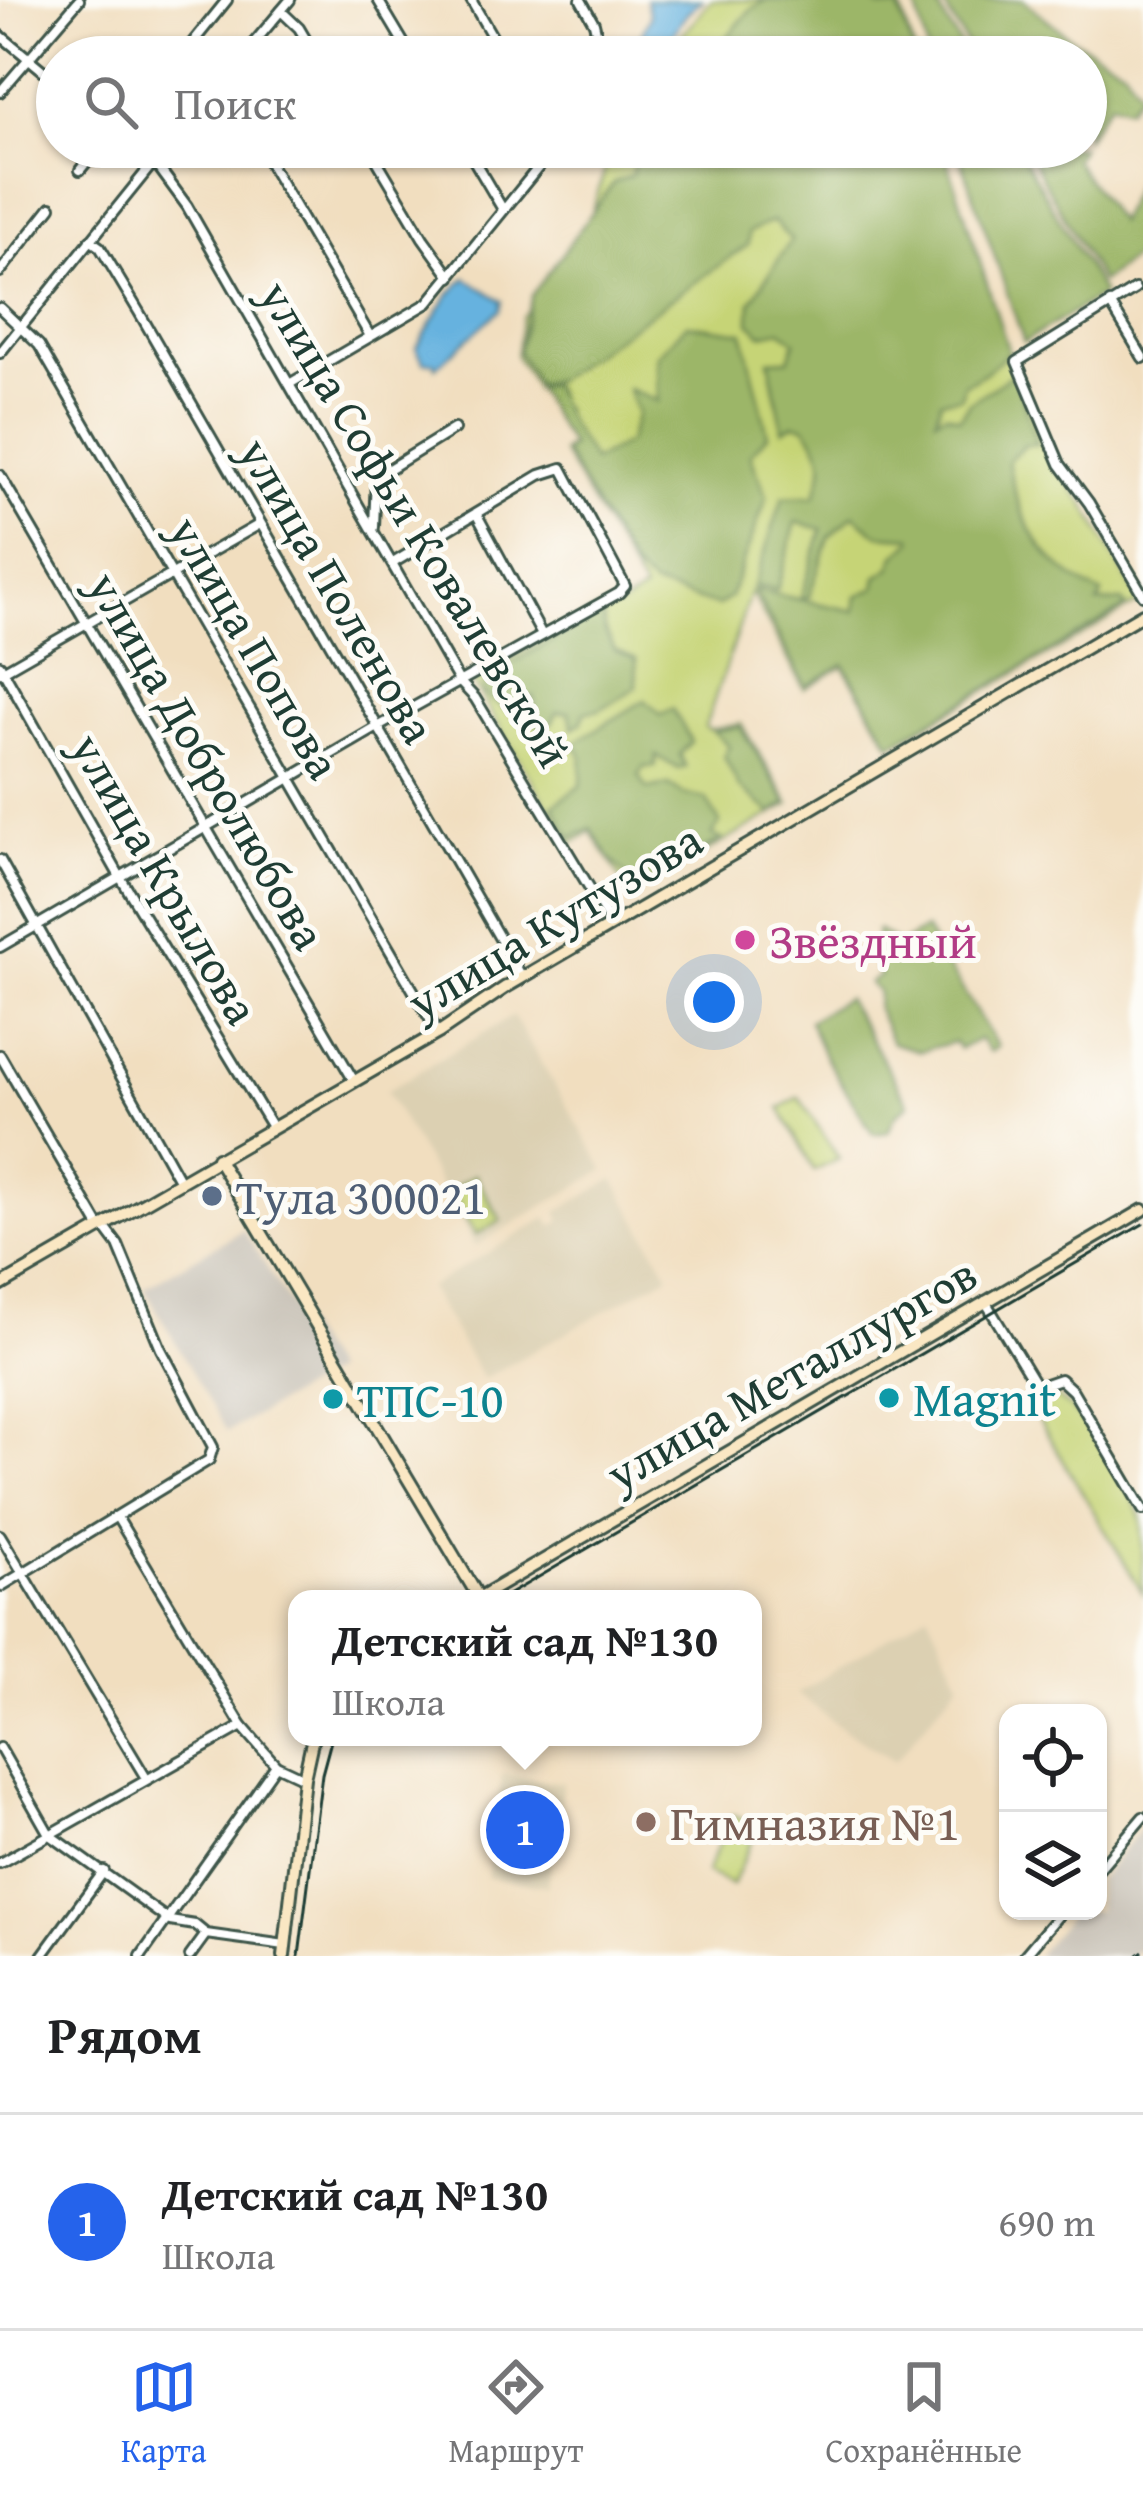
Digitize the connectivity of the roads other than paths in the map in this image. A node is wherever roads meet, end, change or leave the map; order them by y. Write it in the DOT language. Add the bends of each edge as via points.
graph roads {
  1 [pos="79,0"];
  2 [pos="226,0"];
  3 [pos="290,0"];
  4 [pos="378,0"];
  5 [pos="471,0"];
  6 [pos="581,0"];
  7 [pos="281,11"];
  8 [pos="0,35"];
  9 [pos="48,36"];
  10 [pos="198,36"];
  11 [pos="260,36"];
  12 [pos="303,36"];
  13 [pos="399,36"];
  14 [pos="492,36"];
  15 [pos="597,36"];
  16 [pos="36,50"];
  17 [pos="29,58"];
  18 [pos="36,64"];
  19 [pos="0,92"];
  20 [pos="148,168"];
  21 [pos="159,168"];
  22 [pos="272,168"];
  23 [pos="381,168"];
  24 [pos="478,168"];
  25 [pos="539,168"];
  26 [pos="51,207"];
  27 [pos="502,208"];
  28 [pos="90,240"];
  29 [pos="0,272"];
  30 [pos="452,277"];
  31 [pos="1135,289"];
  32 [pos="1110,303"];
  33 [pos="0,308"];
  34 [pos="21,327"];
  35 [pos="370,336"];
  36 [pos="0,352"];
  37 [pos="1143,358"];
  38 [pos="291,383"];
  39 [pos="454,429"];
  40 [pos="0,475"];
  41 [pos="477,515"];
  42 [pos="260,524"];
  43 [pos="374,529"];
  44 [pos="393,563"];
  45 [pos="173,576"];
  46 [pos="1143,595"];
  47 [pos="1143,614"];
  48 [pos="86,624"];
  49 [pos="542,635"];
  50 [pos="1,669"];
  51 [pos="459,681"];
  52 [pos="376,728"];
  53 [pos="291,778"];
  54 [pos="206,826"];
  55 [pos="0,860"];
  56 [pos="119,875"];
  57 [pos="37,925"];
  58 [pos="612,925"];
  59 [pos="0,947"];
  60 [pos="522,979"];
  61 [pos="438,1033"];
  62 [pos="0,1055"];
  63 [pos="354,1081"];
  64 [pos="272,1127"];
  65 [pos="217,1158"];
  66 [pos="179,1180"];
  67 [pos="1143,1210"];
  68 [pos="101,1226"];
  69 [pos="0,1286"];
  70 [pos="985,1301"];
  71 [pos="1143,1510"];
  72 [pos="117,1516"];
  73 [pos="0,1535"];
  74 [pos="23,1574"];
  75 [pos="0,1587"];
  76 [pos="473,1590"];
  77 [pos="492,1590"];
  78 [pos="242,1726"];
  79 [pos="312,1746"];
  80 [pos="0,1748"];
  81 [pos="276,1765"];
  82 [pos="146,1778"];
  83 [pos="304,1778"];
  84 [pos="1143,1817"];
  85 [pos="50,1834"];
  86 [pos="1107,1859"];
  87 [pos="0,1863"];
  88 [pos="104,1871"];
  89 [pos="1054,1920"];
  90 [pos="170,1921"];
  91 [pos="206,1934"];
  92 [pos="284,1951"];
  93 [pos="43,1956"];
  94 [pos="141,1956"];
  95 [pos="190,1956"];
  96 [pos="1024,1956"];
  1 -- 9 [label="street"];
  2 -- 10 [label="street"];
  3 -- 7 [label="street"];
  4 -- 13 [label="street"];
  5 -- 14 [label="street"];
  6 -- 15 [label="street"];
  7 -- 11 [label="street"];
  7 -- 12 [label="street"];
  8 -- 17 [label="street"];
  16 -- 17 [label="street"];
  17 -- 18 [label="street"];
  17 -- 19 [label="street"];
  20 -- 28 [label="street"];
  21 -- 38 [label="street, улица Софьи Ковалевской"];
  22 -- 35 [label="street"];
  23 -- 30 [label="street"];
  24 -- 27 [label="street"];
  25 -- 27 [label="street"];
  26 -- 29 [label="street"];
  27 -- 30 [label="street"];
  28 -- 34 [label="street"];
  28 -- 42 [label="street, улица Поленова"];
  30 -- 35 [label="street" via="428,303"];
  31 -- 32 [label="street"];
  32 -- 37 [label="street"];
  32 -- 46 [label="street" via="1017,362 1060,464"];
  33 -- 34 [label="street, улица Попова"];
  34 -- 36 [label="street"];
  34 -- 45 [label="street, улица Попова"];
  35 -- 38 [label="street"];
  38 -- 43 [label="street, улица Софьи Ковалевской"];
  39 -- 43 [label="street" via="376,477"];
  40 -- 48 [label="street, улица Добролюбова"];
  41 -- 44 [label="street"];
  41 -- 49 [label="street"];
  41 -- 49 [label="street" via="562,468 624,578 620,593"];
  42 -- 45 [label="street"];
  42 -- 52 [label="street, улица Поленова"];
  43 -- 44 [label="street, улица Софьи Ковалевской"];
  44 -- 51 [label="street, улица Софьи Ковалевской"];
  45 -- 48 [label="street"];
  45 -- 53 [label="street, улица Попова"];
  47 -- 58 [label="main road, улица Кутузова"];
  48 -- 50 [label="street"];
  48 -- 54 [label="street, улица Добролюбова"];
  49 -- 51 [label="street"];
  50 -- 56 [label="street, улица Крылова"];
  51 -- 52 [label="street"];
  51 -- 58 [label="street, улица Софьи Ковалевской"];
  52 -- 53 [label="street"];
  52 -- 60 [label="street, улица Поленова"];
  53 -- 54 [label="street"];
  53 -- 61 [label="street, улица Попова"];
  54 -- 56 [label="street"];
  54 -- 63 [label="street, улица Добролюбова"];
  55 -- 57 [label="street"];
  56 -- 57 [label="street"];
  56 -- 64 [label="street, улица Крылова"];
  57 -- 59 [label="street"];
  57 -- 66 [label="street"];
  58 -- 60 [label="main road, улица Кутузова"];
  60 -- 61 [label="main road, улица Кутузова"];
  61 -- 63 [label="main road, улица Кутузова"];
  62 -- 68 [label="street"];
  63 -- 64 [label="main road, улица Кутузова"];
  64 -- 65 [label="main road, улица Кутузова"];
  65 -- 66 [label="main road, улица Кутузова"];
  65 -- 76 [label="main road"];
  66 -- 68 [label="main road, улица Кутузова"];
  67 -- 70 [label="main road, улица Металлургов"];
  68 -- 69 [label="main road, улица Кутузова"];
  68 -- 72 [label="street" via="118,1245 211,1442 209,1460"];
  70 -- 71 [label="street" via="1036,1387 1060,1379 1072,1391"];
  70 -- 77 [label="main road, улица Металлургов"];
  72 -- 74 [label="street"];
  72 -- 78 [label="street"];
  73 -- 74 [label="street"];
  74 -- 75 [label="street"];
  74 -- 82 [label="street"];
  78 -- 81 [label="street"];
  78 -- 82 [label="street"];
  79 -- 83 [label="main road"];
  80 -- 85 [label="street"];
  81 -- 83 [label="street"];
  81 -- 90 [label="street"];
  82 -- 85 [label="street"];
  83 -- 92 [label="main road"];
  84 -- 86 [label="street"];
  85 -- 87 [label="street"];
  85 -- 88 [label="street"];
  88 -- 90 [label="street"];
  88 -- 93 [label="street"];
  89 -- 96 [label="street"];
  90 -- 91 [label="street"];
  90 -- 94 [label="street"];
  91 -- 92 [label="street"];
  91 -- 95 [label="street"];
}
